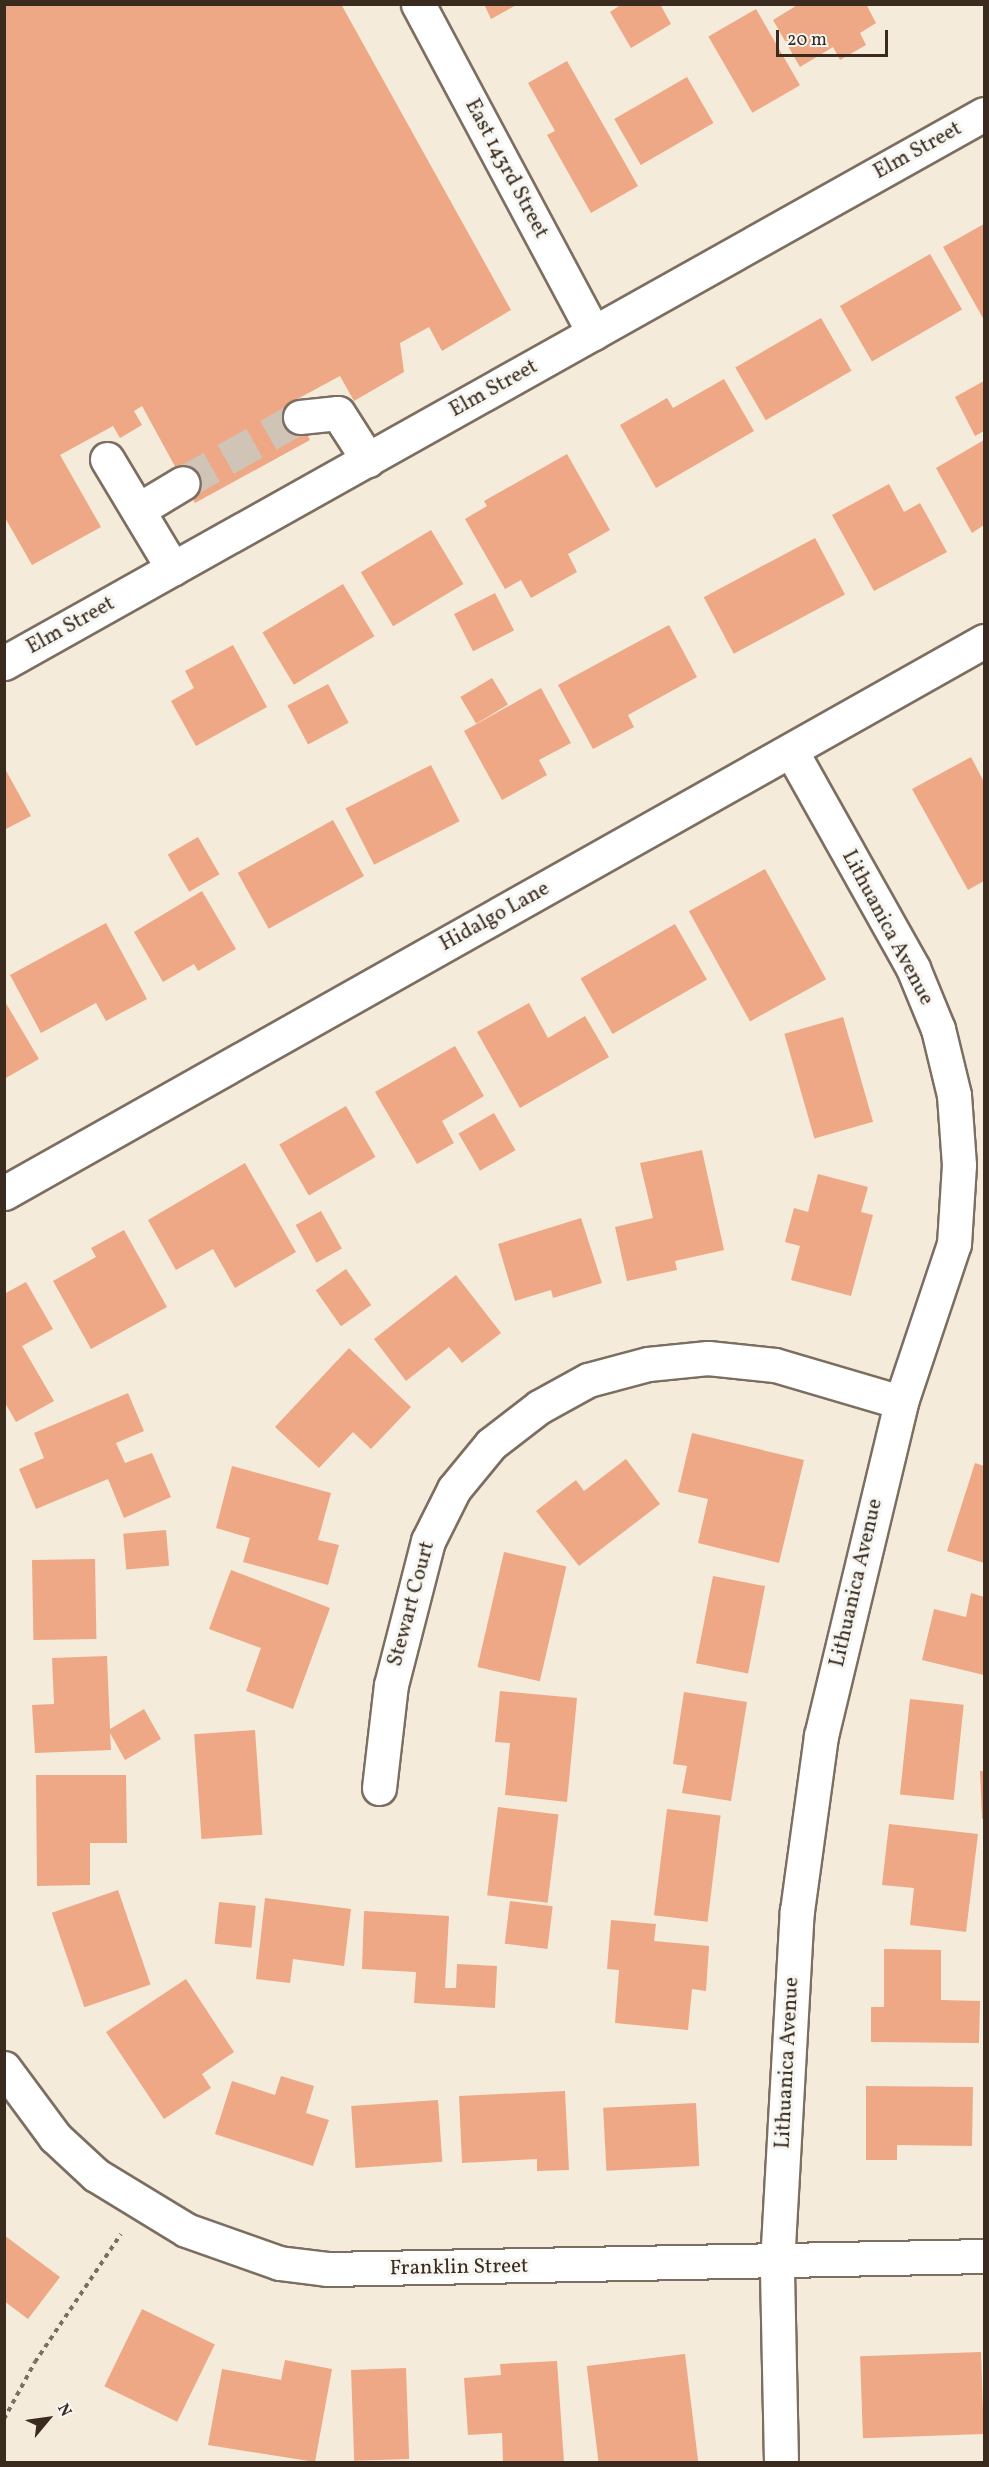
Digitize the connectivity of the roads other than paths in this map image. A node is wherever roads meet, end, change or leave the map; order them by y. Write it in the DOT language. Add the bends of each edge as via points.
graph roads {
  1 [pos="418,4"];
  2 [pos="984,114"];
  3 [pos="594,333"];
  4 [pos="300,417"];
  5 [pos="106,459"];
  6 [pos="368,460"];
  7 [pos="183,483"];
  8 [pos="138,510"];
  9 [pos="173,569"];
  10 [pos="984,641"];
  11 [pos="4,663"];
  12 [pos="791,751"];
  13 [pos="4,1192"];
  14 [pos="901,1402"];
  15 [pos="378,1788"];
  16 [pos="4,2068"];
  17 [pos="984,2256"];
  18 [pos="777,2264"];
  19 [pos="781,2463"];
  1 -- 3 [label="street, East 143rd Street"];
  2 -- 3 [label="street, Elm Street"];
  3 -- 6 [label="street, Elm Street"];
  4 -- 6 [label="street" via="338,413"];
  5 -- 8 [label="street"];
  6 -- 9 [label="street, Elm Street"];
  7 -- 8 [label="street"];
  8 -- 9 [label="street"];
  9 -- 11 [label="street, Elm Street"];
  10 -- 12 [label="street, Hidalgo Lane"];
  12 -- 13 [label="street, Hidalgo Lane"];
  12 -- 14 [label="street, Lithuanica Avenue" via="913,968 938,1029 954,1095 959,1165 954,1244"];
  14 -- 15 [label="street, Stewart Court" via="775,1365 708,1358 648,1364 588,1380 539,1407 491,1444 461,1480 428,1541 391,1685"];
  14 -- 18 [label="street, Lithuanica Avenue" via="822,1736 797,1911"];
  16 -- 18 [label="street, Franklin Street" via="55,2137 96,2175 186,2230 279,2263 327,2270"];
  17 -- 18 [label="street, Franklin Street"];
  18 -- 19 [label="street, Lithuanica Avenue"];
}
